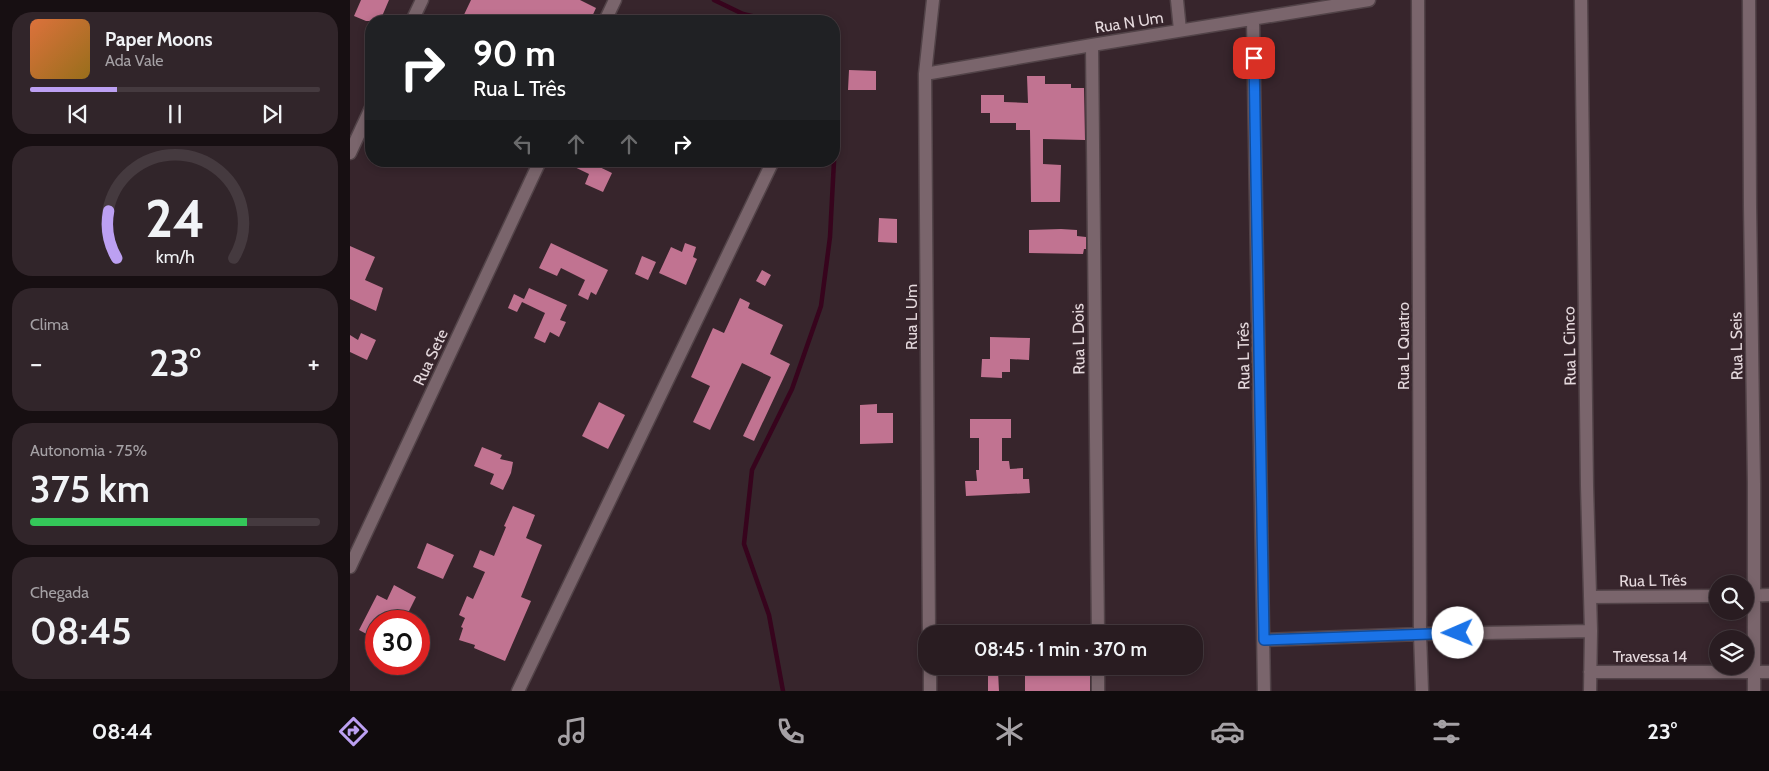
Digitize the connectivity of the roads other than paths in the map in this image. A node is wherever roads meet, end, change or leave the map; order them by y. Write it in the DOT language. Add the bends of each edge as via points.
graph roads {
  1 [pos="422,0"];
  2 [pos="615,0"];
  3 [pos="933,0"];
  4 [pos="1176,0"];
  5 [pos="1368,0"];
  6 [pos="1418,0"];
  7 [pos="1581,0"];
  8 [pos="1749,0"];
  9 [pos="415,15"];
  10 [pos="608,15"];
  11 [pos="1253,20"];
  12 [pos="1180,30"];
  13 [pos="1092,45"];
  14 [pos="926,74"];
  15 [pos="365,121"];
  16 [pos="350,153"];
  17 [pos="537,167"];
  18 [pos="771,167"];
  19 [pos="350,566"];
  20 [pos="1751,575"];
  21 [pos="1769,595"];
  22 [pos="1709,596"];
  23 [pos="1754,596"];
  24 [pos="1590,597"];
  25 [pos="930,625"];
  26 [pos="1098,625"];
  27 [pos="1591,632"];
  28 [pos="1420,634"];
  29 [pos="1264,640"];
  30 [pos="1590,672"];
  31 [pos="1709,672"];
  32 [pos="1754,672"];
  33 [pos="1769,672"];
  34 [pos="930,675"];
  35 [pos="1098,675"];
  36 [pos="1754,675"];
  37 [pos="518,691"];
  38 [pos="930,691"];
  39 [pos="1098,691"];
  40 [pos="1264,691"];
  41 [pos="1422,691"];
  42 [pos="1590,691"];
  43 [pos="1754,691"];
  1 -- 9 [label="street"];
  2 -- 10 [label="street"];
  3 -- 14 [label="street, Rua L Um"];
  4 -- 12 [label="street"];
  5 -- 11 [label="street, Rua N Um"];
  6 -- 28 [label="street, Rua L Quatro"];
  7 -- 24 [label="street, Rua L Cinco"];
  8 -- 20 [label="street, Rua L Seis" via="1754,483"];
  11 -- 12 [label="street, Rua N Um"];
  11 -- 29 [label="street, Rua L Três"];
  12 -- 13 [label="street, Rua N Um"];
  13 -- 14 [label="street, Rua N Um"];
  13 -- 26 [label="street, Rua L Dois"];
  14 -- 25 [label="street, Rua L Um"];
  15 -- 16 [label="street"];
  17 -- 19 [label="street, Rua Sete"];
  18 -- 37 [label="street"];
  21 -- 23 [label="street"];
  22 -- 24 [label="street, Rua L Três"];
  24 -- 27 [label="street, Rua L Cinco"];
  27 -- 28 [label="street"];
  27 -- 30 [label="street, Rua L Cinco"];
  28 -- 29 [label="street"];
  28 -- 41 [label="street, Rua L Quatro"];
  29 -- 40 [label="street, Rua L Três"];
  30 -- 31 [label="street, Travessa 14"];
  30 -- 42 [label="street, Rua L Cinco"];
  32 -- 33 [label="street, Travessa 14"];
  34 -- 38 [label="street"];
  35 -- 39 [label="street"];
  36 -- 43 [label="street, Rua L Seis"];
}
